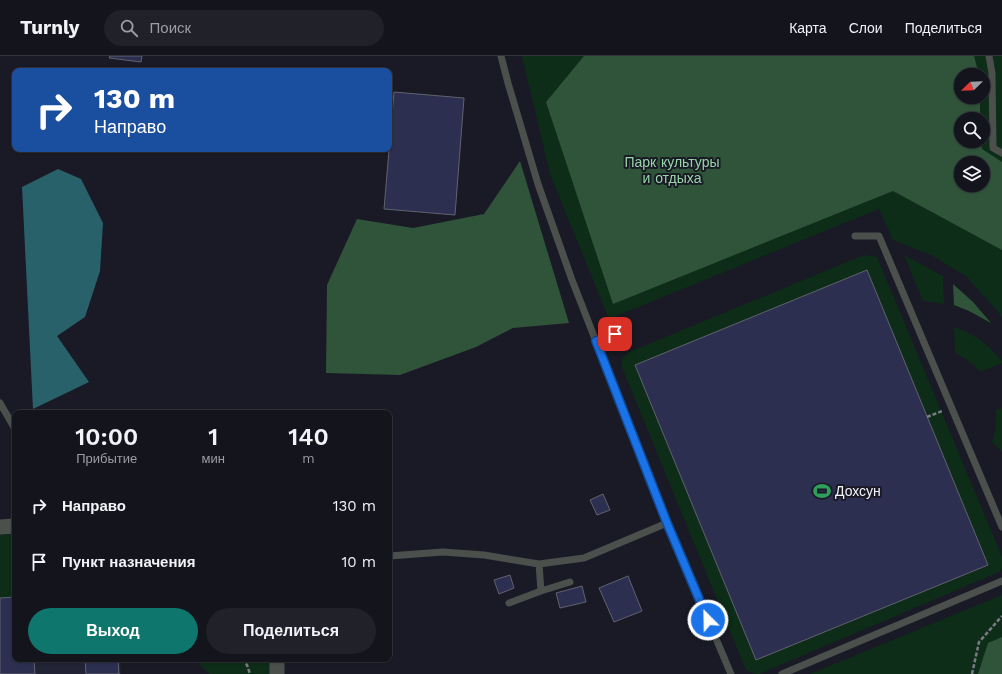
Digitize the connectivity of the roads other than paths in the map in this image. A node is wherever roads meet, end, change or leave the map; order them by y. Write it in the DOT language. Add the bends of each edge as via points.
graph roads {
  1 [pos="501,56"];
  2 [pos="989,56"];
  3 [pos="1002,153"];
  4 [pos="854,236"];
  5 [pos="615,334"];
  6 [pos="596,341"];
  7 [pos="0,403"];
  8 [pos="12,424"];
  9 [pos="667,523"];
  10 [pos="12,526"];
  11 [pos="1002,526"];
  12 [pos="0,527"];
  13 [pos="392,556"];
  14 [pos="539,564"];
  15 [pos="1002,581"];
  16 [pos="570,582"];
  17 [pos="541,591"];
  18 [pos="509,603"];
  19 [pos="277,662"];
  20 [pos="277,674"];
  21 [pos="731,674"];
  22 [pos="782,674"];
  1 -- 6 [label="lane" via="538,184"];
  2 -- 3 [label="lane" via="992,73 993,148"];
  4 -- 11 [label="lane" via="879,236"];
  5 -- 6 [label="lane"];
  6 -- 9 [label="lane"];
  7 -- 8 [label="lane"];
  9 -- 14 [label="lane" via="584,558"];
  9 -- 21 [label="lane"];
  10 -- 12 [label="street"];
  13 -- 14 [label="lane" via="443,552 484,555"];
  14 -- 17 [label="lane"];
  15 -- 22 [label="lane"];
  16 -- 17 [label="lane"];
  17 -- 18 [label="lane"];
  19 -- 20 [label="street"];
}
